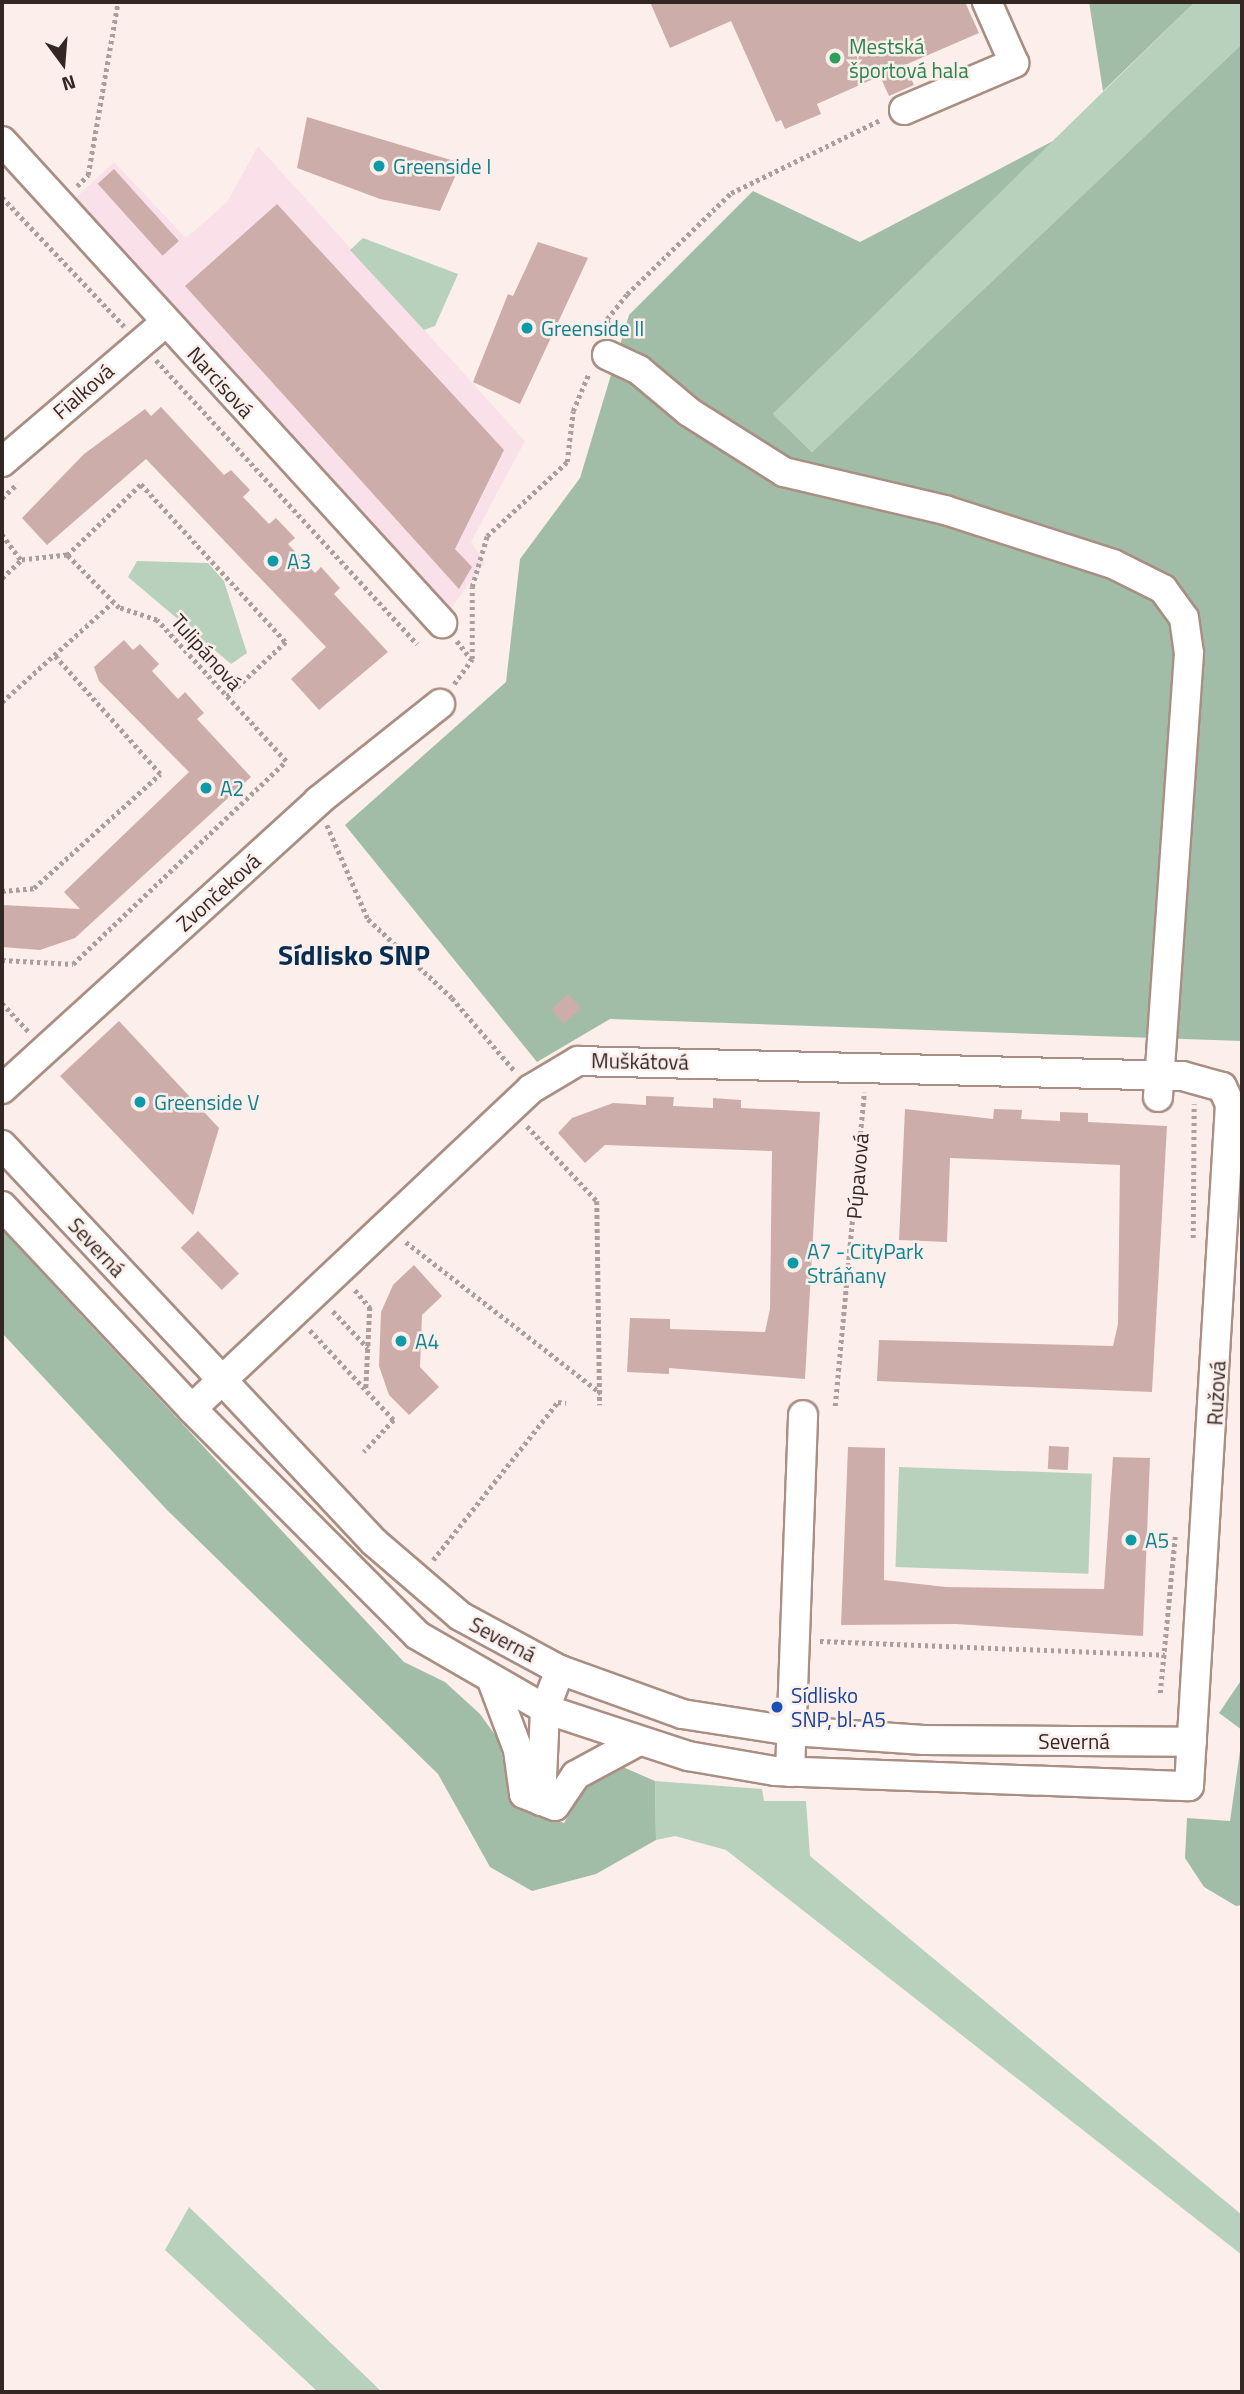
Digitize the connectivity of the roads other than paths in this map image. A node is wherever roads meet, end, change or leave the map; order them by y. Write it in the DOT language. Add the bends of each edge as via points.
graph roads {
  1 [pos="987,2"];
  2 [pos="904,110"];
  3 [pos="2,141"];
  4 [pos="166,321"];
  5 [pos="607,355"];
  6 [pos="2,462"];
  7 [pos="442,623"];
  8 [pos="440,704"];
  9 [pos="1166,1082"];
  10 [pos="2,1089"];
  11 [pos="2,1146"];
  12 [pos="2,1206"];
  13 [pos="223,1381"];
  14 [pos="192,1409"];
  15 [pos="803,1415"];
  16 [pos="560,1670"];
  17 [pos="492,1682"];
  18 [pos="545,1709"];
  19 [pos="792,1731"];
  20 [pos="637,1742"];
  21 [pos="1192,1742"];
  22 [pos="790,1772"];
  23 [pos="1189,1786"];
  24 [pos="541,1801"];
  1 -- 2 [label="street" via="1014,63"];
  3 -- 4 [label="street, Narcisová"];
  4 -- 6 [label="street, Fialková"];
  4 -- 7 [label="street, Narcisová"];
  5 -- 9 [label="street" via="639,370 689,412 784,472 945,510 1113,564 1163,589 1184,618 1189,653"];
  8 -- 10 [label="street, Zvončeková" via="318,801"];
  9 -- 13 [label="street, Muškátová" via="869,1085 605,1058 578,1061 520,1099"];
  9 -- 21 [label="street, Ružová" via="1222,1087 1230,1104"];
  11 -- 13 [label="street, Severná"];
  12 -- 14 [label="street, Severná"];
  13 -- 14 [label="street, Muškátová"];
  13 -- 16 [label="street, Severná" via="373,1542 460,1616"];
  14 -- 17 [label="street, Severná" via="417,1635"];
  15 -- 19 [label="street"];
  16 -- 18 [label="street"];
  16 -- 19 [label="street, Severná" via="682,1714"];
  17 -- 18 [label="street, Severná"];
  17 -- 24 [label="street" via="517,1750 524,1794"];
  18 -- 20 [label="street, Severná"];
  18 -- 24 [label="street"];
  19 -- 21 [label="street, Severná" via="924,1740"];
  19 -- 22 [label="street"];
  20 -- 22 [label="street, Severná"];
  20 -- 24 [label="street" via="576,1774 555,1806"];
  21 -- 23 [label="street, Ružová"];
  22 -- 23 [label="street, Severná"];
}
